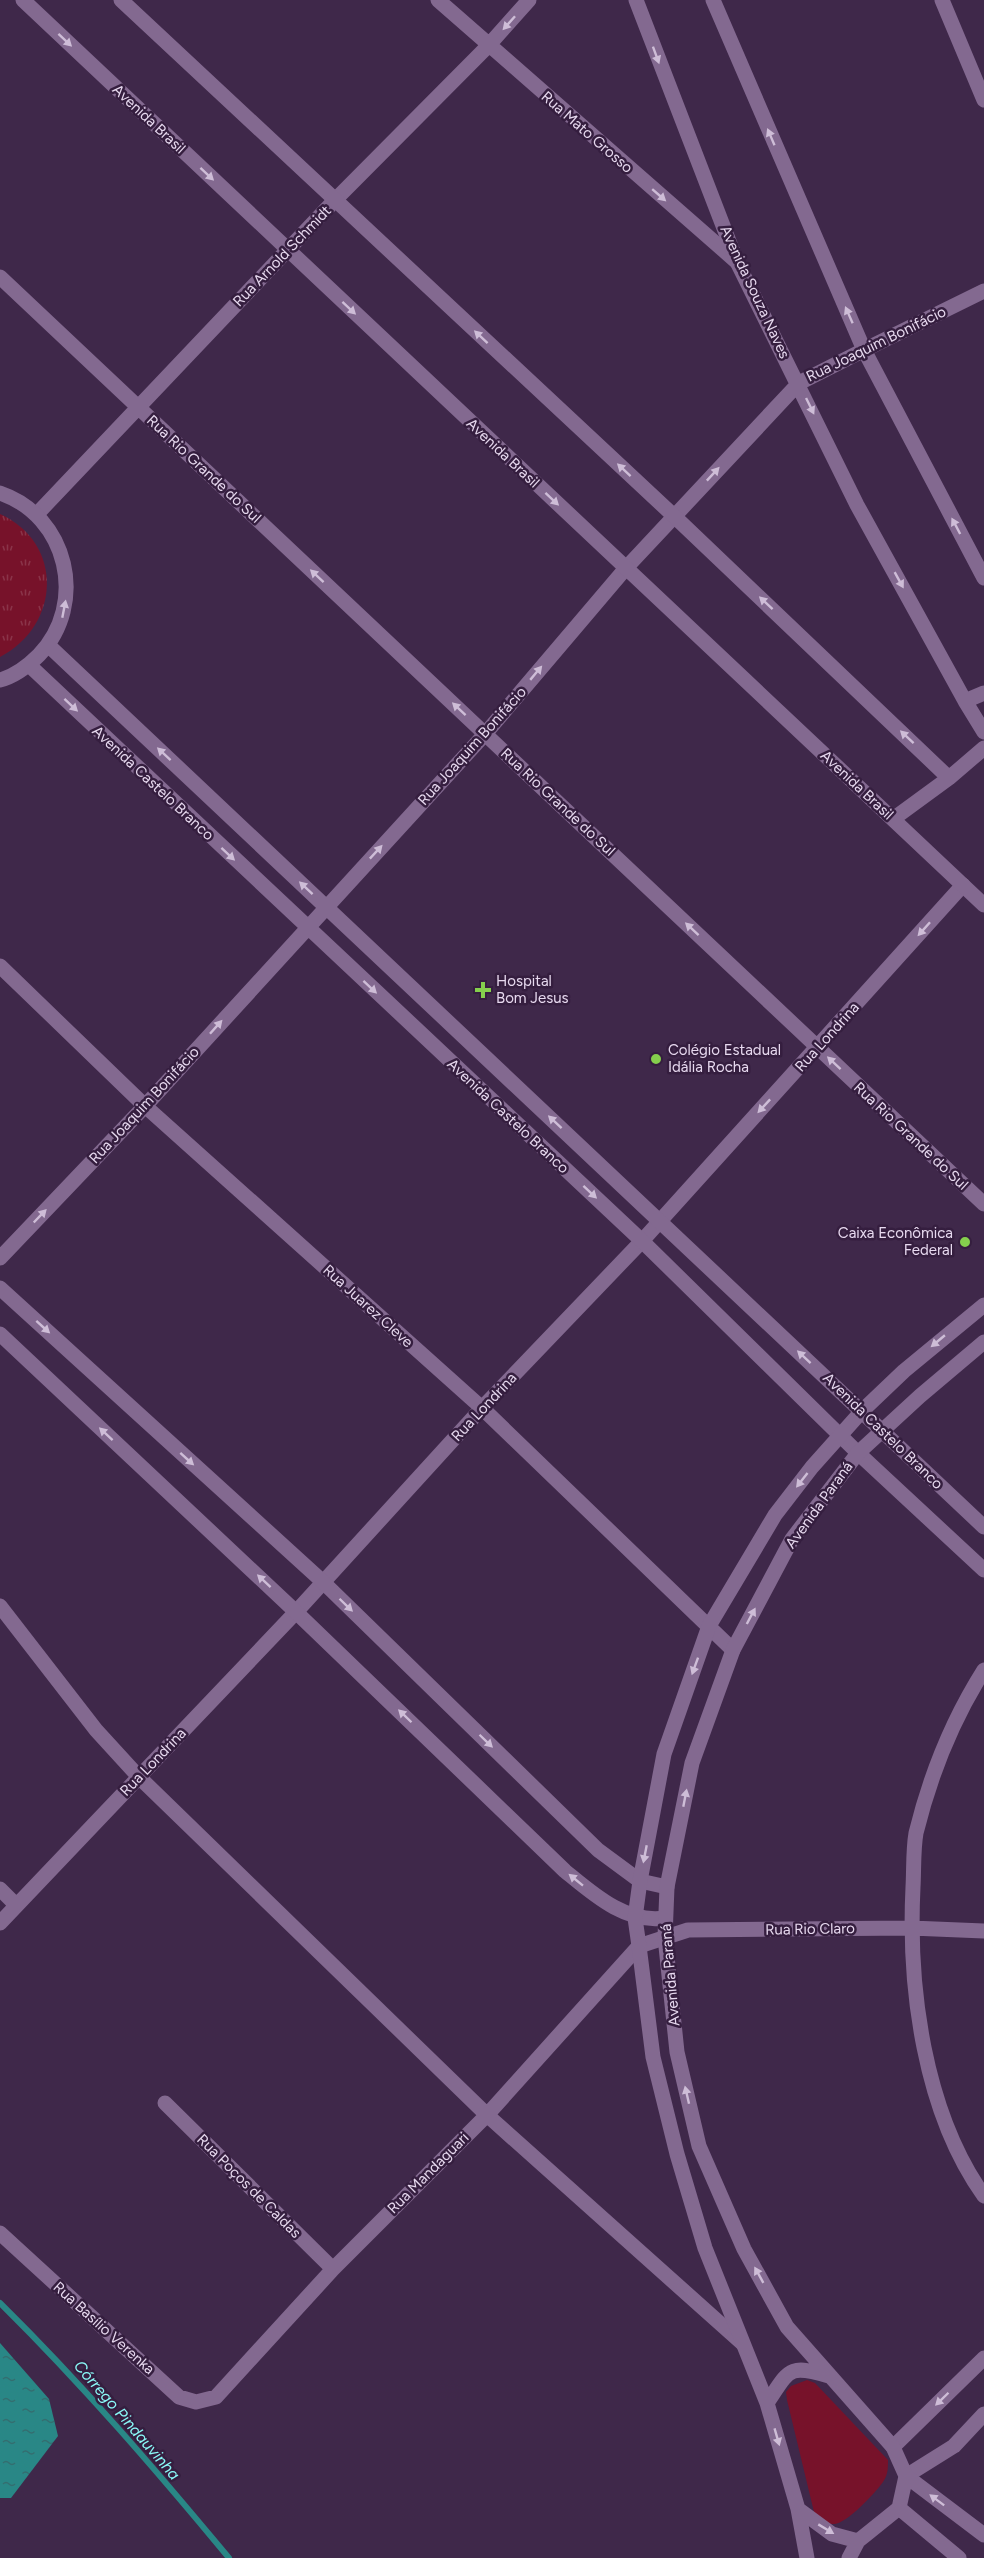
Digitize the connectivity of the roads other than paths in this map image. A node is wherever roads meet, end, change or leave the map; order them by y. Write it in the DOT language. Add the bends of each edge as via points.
graph roads {
  1 [pos="23,0"];
  2 [pos="121,0"];
  3 [pos="438,0"];
  4 [pos="530,0"];
  5 [pos="636,0"];
  6 [pos="713,0"];
  7 [pos="942,0"];
  8 [pos="488,46"];
  9 [pos="984,100"];
  10 [pos="335,200"];
  11 [pos="288,250"];
  12 [pos="737,262"];
  13 [pos="0,277"];
  14 [pos="984,291"];
  15 [pos="864,350"];
  16 [pos="799,382"];
  17 [pos="138,407"];
  18 [pos="0,493"];
  19 [pos="37,514"];
  20 [pos="674,516"];
  21 [pos="626,568"];
  22 [pos="984,578"];
  23 [pos="48,645"];
  24 [pos="28,665"];
  25 [pos="0,680"];
  26 [pos="984,693"];
  27 [pos="964,701"];
  28 [pos="984,732"];
  29 [pos="485,734"];
  30 [pos="984,748"];
  31 [pos="949,778"];
  32 [pos="893,819"];
  33 [pos="963,885"];
  34 [pos="984,905"];
  35 [pos="325,906"];
  36 [pos="306,928"];
  37 [pos="0,966"];
  38 [pos="818,1048"];
  39 [pos="145,1106"];
  40 [pos="984,1204"];
  41 [pos="659,1219"];
  42 [pos="642,1240"];
  43 [pos="0,1258"];
  44 [pos="0,1288"];
  45 [pos="984,1305"];
  46 [pos="0,1334"];
  47 [pos="984,1342"];
  48 [pos="482,1408"];
  49 [pos="862,1411"];
  50 [pos="880,1430"];
  51 [pos="842,1435"];
  52 [pos="858,1453"];
  53 [pos="984,1527"];
  54 [pos="984,1570"];
  55 [pos="322,1581"];
  56 [pos="0,1606"];
  57 [pos="297,1612"];
  58 [pos="709,1626"];
  59 [pos="733,1650"];
  60 [pos="984,1670"];
  61 [pos="139,1777"];
  62 [pos="640,1881"];
  63 [pos="667,1887"];
  64 [pos="0,1889"];
  65 [pos="16,1905"];
  66 [pos="635,1918"];
  67 [pos="665,1918"];
  68 [pos="0,1923"];
  69 [pos="911,1928"];
  70 [pos="984,1931"];
  71 [pos="665,1937"];
  72 [pos="639,1946"];
  73 [pos="165,2103"];
  74 [pos="487,2115"];
  75 [pos="984,2196"];
  76 [pos="0,2233"];
  77 [pos="333,2268"];
  78 [pos="742,2343"];
  79 [pos="984,2358"];
  80 [pos="830,2376"];
  81 [pos="216,2397"];
  82 [pos="767,2403"];
  83 [pos="984,2414"];
  84 [pos="893,2447"];
  85 [pos="906,2476"];
  86 [pos="899,2508"];
  87 [pos="798,2509"];
  88 [pos="984,2535"];
  89 [pos="858,2541"];
  90 [pos="804,2556"];
  91 [pos="849,2558"];
  92 [pos="958,2558"];
  1 -- 11 [label="street, Avenida Brasil, one-way"];
  2 -- 10 [label="street"];
  3 -- 8 [label="street, Rua Mato Grosso"];
  4 -- 8 [label="street, Rua Arnold Schmidt, one-way"];
  5 -- 12 [label="street, Avenida Souza Naves, one-way"];
  15 -- 6 [label="street, one-way"];
  7 -- 9 [label="street"];
  8 -- 10 [label="street, Rua Arnold Schmidt"];
  8 -- 12 [label="street, Rua Mato Grosso, one-way"];
  10 -- 11 [label="street, Rua Arnold Schmidt"];
  20 -- 10 [label="street, one-way"];
  11 -- 17 [label="street, Rua Arnold Schmidt"];
  11 -- 21 [label="street, Avenida Brasil, one-way"];
  12 -- 16 [label="street, Avenida Souza Naves"];
  13 -- 17 [label="street, Rua Rio Grande do Sul"];
  14 -- 15 [label="street, Rua Joaquim Bonifácio"];
  15 -- 16 [label="street, Rua Joaquim Bonifácio"];
  22 -- 15 [label="street, one-way"];
  20 -- 16 [label="street, Rua Joaquim Bonifácio, one-way"];
  16 -- 27 [label="street, Avenida Souza Naves, one-way" via="857,505"];
  17 -- 19 [label="street, Rua Arnold Schmidt"];
  29 -- 17 [label="street, Rua Rio Grande do Sul, one-way"];
  18 -- 19 [label="street"];
  23 -- 19 [label="street, one-way" via="62,620 68,591 65,563 54,536"];
  20 -- 21 [label="street, Rua Joaquim Bonifácio"];
  31 -- 20 [label="street, one-way"];
  29 -- 21 [label="street, Rua Joaquim Bonifácio, one-way"];
  21 -- 32 [label="street, Avenida Brasil"];
  23 -- 24 [label="street"];
  35 -- 23 [label="street, Avenida Castelo Branco, one-way"];
  24 -- 25 [label="street"];
  24 -- 36 [label="street, Avenida Castelo Branco, one-way"];
  26 -- 27 [label="street"];
  27 -- 28 [label="street, Avenida Souza Naves"];
  35 -- 29 [label="street, Rua Joaquim Bonifácio, one-way"];
  38 -- 29 [label="street, Rua Rio Grande do Sul, one-way"];
  30 -- 31 [label="street"];
  31 -- 32 [label="street"];
  32 -- 33 [label="street, Avenida Brasil"];
  33 -- 34 [label="street, Avenida Brasil"];
  33 -- 38 [label="street, Rua Londrina, one-way"];
  35 -- 36 [label="street, Rua Joaquim Bonifácio"];
  41 -- 35 [label="street, Avenida Castelo Branco, one-way"];
  39 -- 36 [label="street, Rua Joaquim Bonifácio, one-way"];
  36 -- 42 [label="street, Avenida Castelo Branco, one-way"];
  37 -- 39 [label="street, Rua Juarez Cleve"];
  40 -- 38 [label="street, Rua Rio Grande do Sul, one-way"];
  38 -- 41 [label="street, Rua Londrina, one-way"];
  43 -- 39 [label="street, Rua Joaquim Bonifácio, one-way"];
  39 -- 48 [label="street, Rua Juarez Cleve"];
  41 -- 42 [label="street, Rua Londrina"];
  49 -- 41 [label="street, Avenida Castelo Branco, one-way"];
  42 -- 48 [label="street, Rua Londrina"];
  42 -- 51 [label="street, Avenida Castelo Branco"];
  44 -- 55 [label="street, one-way"];
  45 -- 49 [label="street, Avenida Paraná, one-way"];
  57 -- 46 [label="street, one-way"];
  47 -- 50 [label="street, Avenida Paraná"];
  48 -- 55 [label="street, Rua Londrina"];
  48 -- 58 [label="street, Rua Juarez Cleve"];
  49 -- 50 [label="street, Avenida Castelo Branco"];
  49 -- 51 [label="street, Avenida Paraná"];
  50 -- 52 [label="street, Avenida Paraná"];
  50 -- 53 [label="street, Avenida Castelo Branco"];
  51 -- 52 [label="street, Avenida Castelo Branco"];
  51 -- 58 [label="street, Avenida Paraná, one-way" via="775,1515"];
  52 -- 54 [label="street, Avenida Castelo Branco"];
  59 -- 52 [label="street, Avenida Paraná, one-way" via="792,1539"];
  55 -- 57 [label="street, Rua Londrina"];
  55 -- 62 [label="street, one-way" via="598,1850"];
  56 -- 61 [label="street" via="96,1730"];
  57 -- 61 [label="street, Rua Londrina"];
  66 -- 57 [label="street, one-way" via="593,1893 565,1870"];
  58 -- 59 [label="street, Rua Juarez Cleve"];
  58 -- 62 [label="street, Avenida Paraná, one-way" via="664,1754"];
  63 -- 59 [label="street, Avenida Paraná, one-way" via="692,1763"];
  60 -- 69 [label="street" via="944,1746 916,1835"];
  61 -- 65 [label="street, Rua Londrina"];
  61 -- 74 [label="street"];
  62 -- 63 [label="street"];
  62 -- 66 [label="street, Avenida Paraná"];
  63 -- 67 [label="street, Avenida Paraná"];
  64 -- 65 [label="street"];
  65 -- 68 [label="street, Rua Londrina"];
  66 -- 67 [label="street"];
  66 -- 72 [label="street, Avenida Paraná"];
  67 -- 71 [label="street, Avenida Paraná"];
  69 -- 70 [label="street, Rua Rio Claro"];
  69 -- 71 [label="street, Rua Rio Claro" via="688,1930"];
  69 -- 75 [label="street" via="918,2019 935,2095 970,2177"];
  71 -- 72 [label="street, Rua Rio Claro"];
  80 -- 71 [label="street, Avenida Paraná, one-way" via="787,2327 744,2249 699,2146 677,2052"];
  72 -- 74 [label="street, Rua Mandaguari"];
  72 -- 78 [label="street, Avenida Paraná" via="653,2056 677,2154 705,2248"];
  73 -- 77 [label="street, Rua Poços de Caldas"];
  74 -- 77 [label="street, Rua Mandaguari"];
  74 -- 78 [label="street"];
  76 -- 81 [label="street, Rua Basílio Verenka" via="179,2397 196,2402"];
  77 -- 81 [label="street, Rua Mandaguari"];
  78 -- 82 [label="street, Avenida Paraná"];
  79 -- 84 [label="street, one-way"];
  80 -- 82 [label="street" via="794,2369"];
  80 -- 84 [label="street, Avenida Paraná"];
  82 -- 87 [label="street, Avenida Paraná, one-way"];
  83 -- 85 [label="street" via="954,2446"];
  84 -- 85 [label="street, Avenida Paraná"];
  85 -- 86 [label="street"];
  88 -- 85 [label="street, Avenida Paraná, one-way"];
  86 -- 89 [label="street"];
  86 -- 92 [label="street"];
  87 -- 89 [label="street, one-way" via="832,2534"];
  87 -- 90 [label="street, Avenida Paraná"];
  89 -- 91 [label="street"];
}
